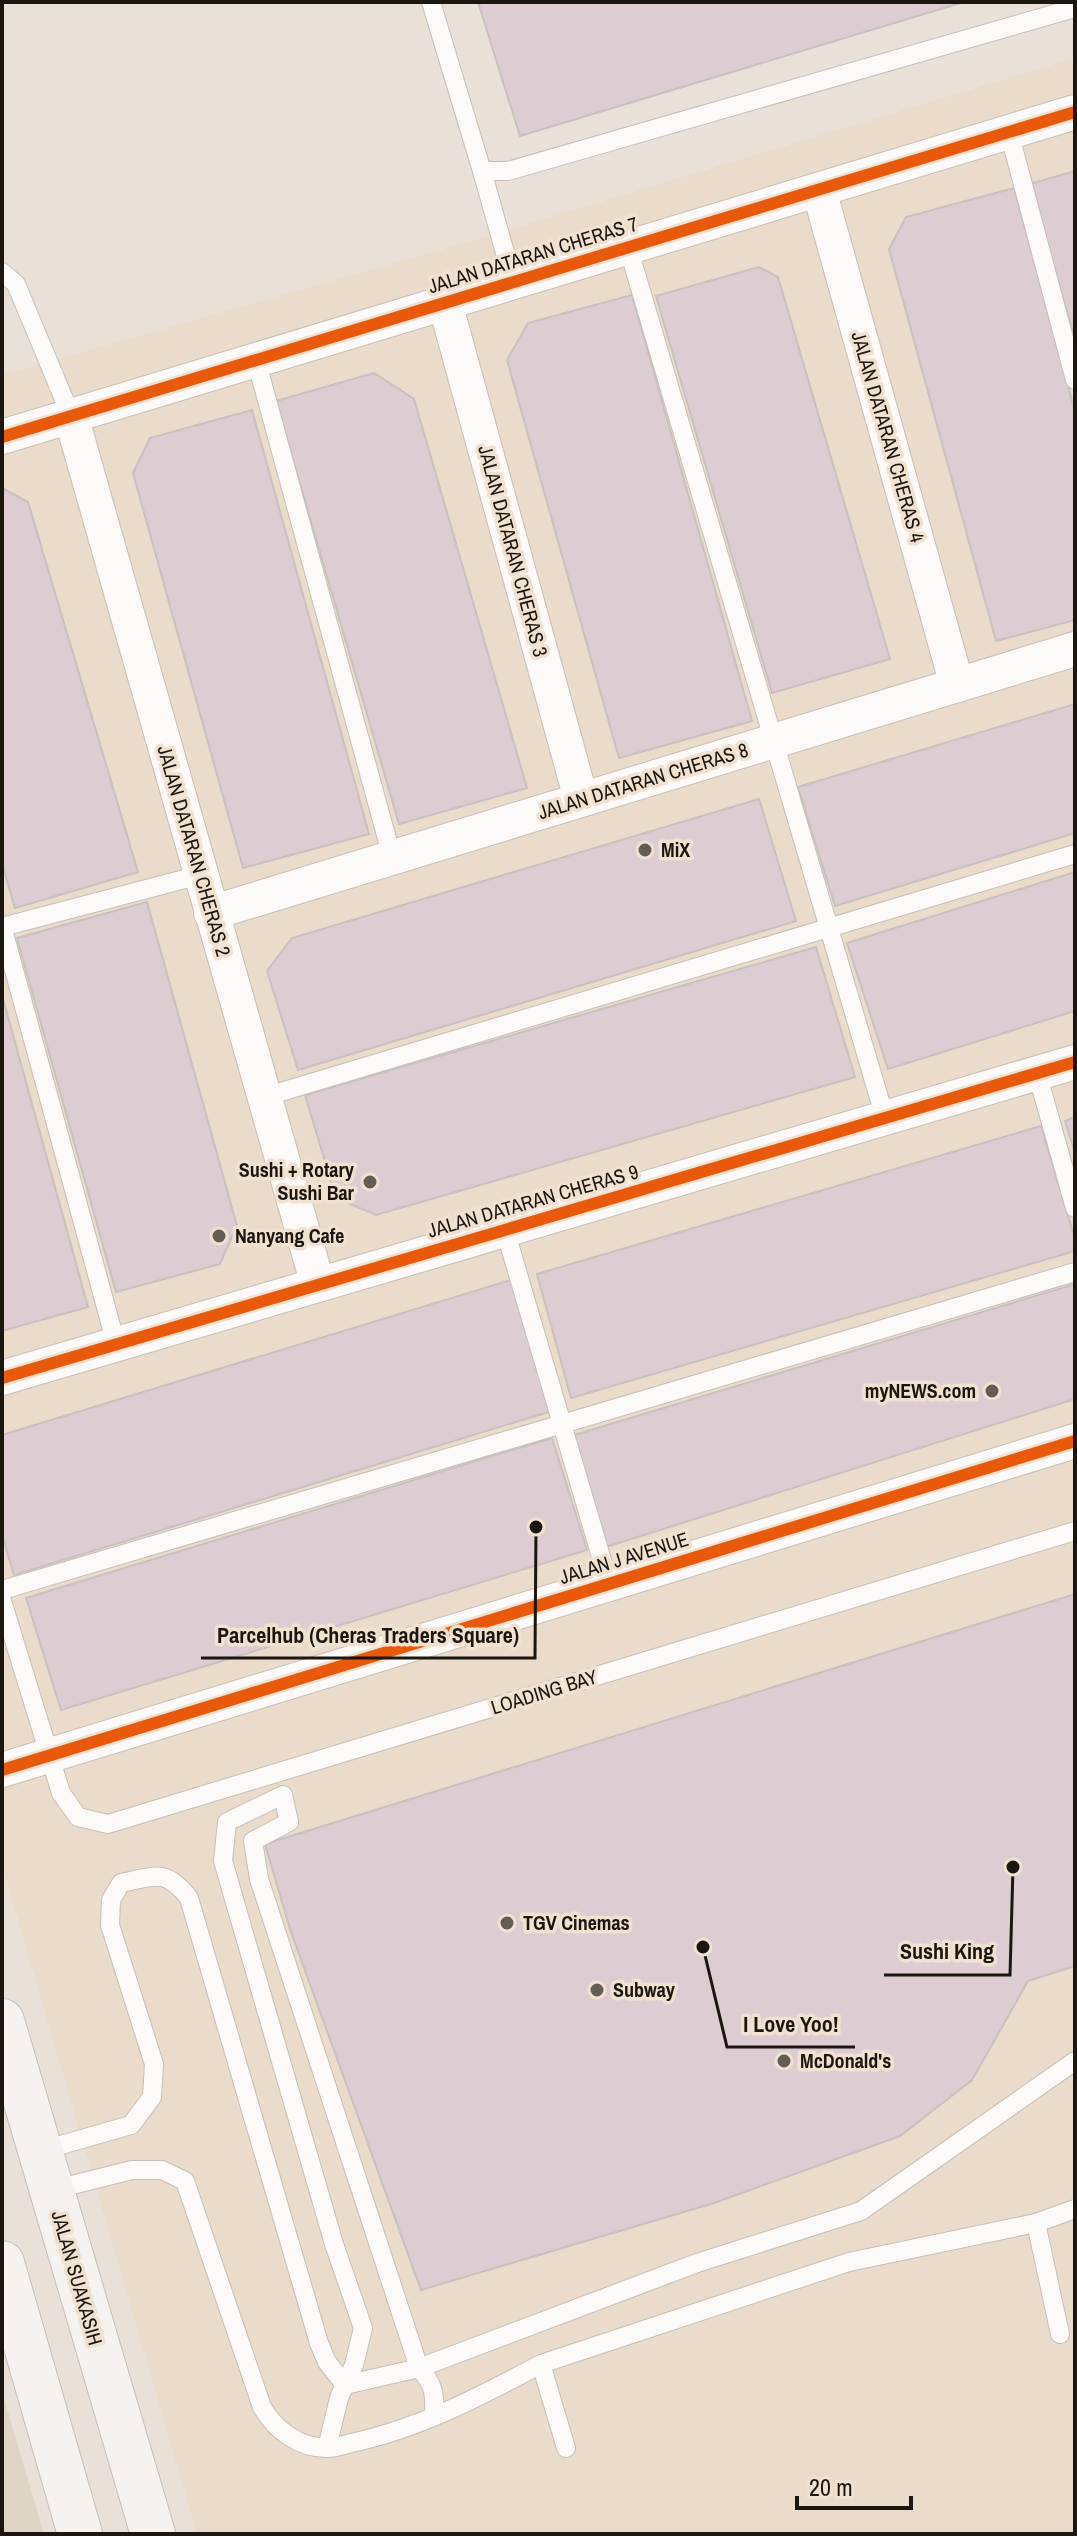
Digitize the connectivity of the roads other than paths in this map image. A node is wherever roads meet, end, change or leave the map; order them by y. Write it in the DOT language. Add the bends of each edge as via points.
graph roads {
  1 [pos="431,2"];
  2 [pos="1075,8"];
  3 [pos="1075,112"];
  4 [pos="1009,132"];
  5 [pos="482,171"];
  6 [pos="819,190"];
  7 [pos="628,247"];
  8 [pos="2,272"];
  9 [pos="513,281"];
  10 [pos="445,303"];
  11 [pos="256,360"];
  12 [pos="1075,380"];
  13 [pos="71,416"];
  14 [pos="2,437"];
  15 [pos="1075,649"];
  16 [pos="957,685"];
  17 [pos="773,741"];
  18 [pos="581,799"];
  19 [pos="1075,854"];
  20 [pos="392,857"];
  21 [pos="200,875"];
  22 [pos="211,913"];
  23 [pos="2,927"];
  24 [pos="829,928"];
  25 [pos="1075,1062"];
  26 [pos="1037,1073"];
  27 [pos="264,1097"];
  28 [pos="885,1118"];
  29 [pos="1075,1208"];
  30 [pos="505,1230"];
  31 [pos="1075,1272"];
  32 [pos="318,1285"];
  33 [pos="116,1344"];
  34 [pos="2,1378"];
  35 [pos="562,1424"];
  36 [pos="1075,1441"];
  37 [pos="1075,1531"];
  38 [pos="609,1584"];
  39 [pos="2,1590"];
  40 [pos="2,1601"];
  41 [pos="49,1756"];
  42 [pos="2,1770"];
  43 [pos="2,2021"];
  44 [pos="1075,2061"];
  45 [pos="46,2171"];
  46 [pos="1075,2209"];
  47 [pos="1036,2223"];
  48 [pos="5,2283"];
  49 [pos="1060,2334"];
  50 [pos="541,2364"];
  51 [pos="419,2368"];
  52 [pos="345,2385"];
  53 [pos="434,2415"];
  54 [pos="327,2448"];
  55 [pos="566,2448"];
  56 [pos="80,2534"];
  57 [pos="153,2534"];
  1 -- 5 [label="lane"];
  2 -- 5 [label="lane" via="508,171"];
  3 -- 4 [label="street, JALAN DATARAN CHERAS 7"];
  4 -- 6 [label="street, JALAN DATARAN CHERAS 7"];
  4 -- 12 [label="lane"];
  5 -- 9 [label="lane"];
  6 -- 7 [label="street, JALAN DATARAN CHERAS 7"];
  6 -- 16 [label="street, JALAN DATARAN CHERAS 4"];
  7 -- 9 [label="street, JALAN DATARAN CHERAS 7"];
  7 -- 17 [label="lane"];
  8 -- 13 [label="lane" via="16,284"];
  9 -- 10 [label="street, JALAN DATARAN CHERAS 7"];
  10 -- 11 [label="street, JALAN DATARAN CHERAS 7"];
  10 -- 18 [label="street, JALAN DATARAN CHERAS 3"];
  11 -- 13 [label="street, JALAN DATARAN CHERAS 7"];
  11 -- 20 [label="lane"];
  13 -- 14 [label="street, JALAN DATARAN CHERAS 7"];
  13 -- 21 [label="street, JALAN DATARAN CHERAS 2"];
  15 -- 16 [label="street, JALAN DATARAN CHERAS 8"];
  16 -- 17 [label="street, JALAN DATARAN CHERAS 8"];
  17 -- 18 [label="street, JALAN DATARAN CHERAS 8"];
  17 -- 24 [label="lane"];
  18 -- 20 [label="street, JALAN DATARAN CHERAS 8"];
  19 -- 24 [label="lane"];
  20 -- 22 [label="street, JALAN DATARAN CHERAS 8"];
  21 -- 22 [label="street, JALAN DATARAN CHERAS 2"];
  21 -- 23 [label="lane"];
  22 -- 27 [label="street, JALAN DATARAN CHERAS 2"];
  23 -- 33 [label="lane"];
  24 -- 27 [label="lane"];
  24 -- 28 [label="lane"];
  25 -- 26 [label="street, JALAN DATARAN CHERAS 9"];
  26 -- 28 [label="street, JALAN DATARAN CHERAS 9"];
  26 -- 29 [label="lane"];
  27 -- 32 [label="street, JALAN DATARAN CHERAS 2"];
  28 -- 30 [label="street, JALAN DATARAN CHERAS 9"];
  30 -- 32 [label="street, JALAN DATARAN CHERAS 9"];
  30 -- 35 [label="lane"];
  31 -- 35 [label="lane"];
  32 -- 33 [label="street, JALAN DATARAN CHERAS 9"];
  33 -- 34 [label="street, JALAN DATARAN CHERAS 9"];
  35 -- 38 [label="lane"];
  35 -- 39 [label="lane"];
  36 -- 38 [label="street, JALAN J AVENUE"];
  37 -- 41 [label="lane, LOADING BAY" via="108,1824 78,1817 61,1793"];
  38 -- 41 [label="street, JALAN J AVENUE"];
  40 -- 41 [label="lane"];
  41 -- 42 [label="street, JALAN J AVENUE"];
  43 -- 45 [label="main road, JALAN SUAKASIH"];
  44 -- 51 [label="lane" via="861,2211 697,2263"];
  45 -- 52 [label="lane" via="131,2125 152,2097 154,2064 110,1925 111,1900 121,1883 158,1876 175,1882 189,1898 319,2343"];
  45 -- 54 [label="lane" via="162,2170 185,2181 262,2407 273,2426 297,2441"];
  45 -- 57 [label="main road, JALAN SUAKASIH"];
  46 -- 47 [label="lane"];
  47 -- 49 [label="lane"];
  47 -- 50 [label="lane" via="849,2262"];
  48 -- 56 [label="main road"];
  50 -- 53 [label="lane"];
  50 -- 55 [label="lane"];
  51 -- 52 [label="lane"];
  51 -- 52 [label="lane" via="259,1879 253,1841 289,1822 283,1795 227,1822 223,1861 329,2229 363,2328"];
  51 -- 53 [label="lane" via="435,2391"];
  52 -- 54 [label="lane"];
  53 -- 54 [label="lane" via="378,2438"];
}
